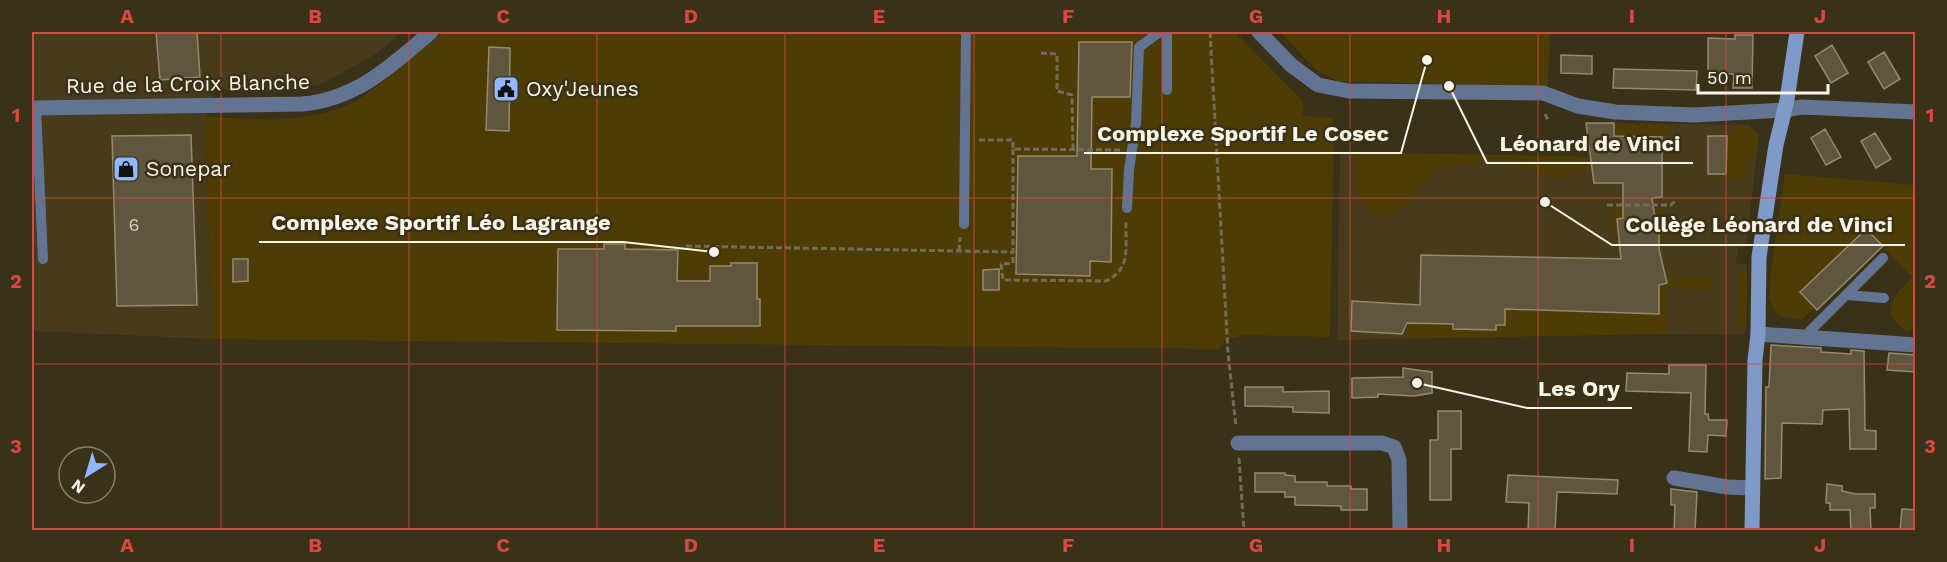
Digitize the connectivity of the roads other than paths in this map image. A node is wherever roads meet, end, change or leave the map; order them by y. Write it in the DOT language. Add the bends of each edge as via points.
graph roads {
  1 [pos="431,32"];
  2 [pos="966,32"];
  3 [pos="1160,32"];
  4 [pos="1167,32"];
  5 [pos="1259,32"];
  6 [pos="1797,32"];
  7 [pos="1167,90"];
  8 [pos="34,108"];
  9 [pos="1785,110"];
  10 [pos="1916,112"];
  11 [pos="1127,208"];
  12 [pos="964,224"];
  13 [pos="1883,258"];
  14 [pos="43,259"];
  15 [pos="1846,295"];
  16 [pos="1884,298"];
  17 [pos="1758,334"];
  18 [pos="1804,337"];
  19 [pos="1914,344"];
  20 [pos="1238,443"];
  21 [pos="1674,478"];
  22 [pos="1752,488"];
  23 [pos="1400,531"];
  24 [pos="1752,531"];
  1 -- 8 [label="street, Rue de la Croix Blanche" via="375,77 324,102"];
  2 -- 12 [label="lane"];
  3 -- 11 [label="lane" via="1139,47"];
  4 -- 7 [label="lane"];
  5 -- 9 [label="street" via="1291,65 1318,85 1349,92 1543,93 1578,106 1615,112 1694,115"];
  6 -- 9 [label="street"];
  8 -- 14 [label="lane"];
  9 -- 10 [label="street" via="1803,107"];
  9 -- 17 [label="street" via="1759,257"];
  13 -- 15 [label="lane"];
  15 -- 16 [label="lane"];
  15 -- 18 [label="lane"];
  17 -- 18 [label="street"];
  17 -- 22 [label="street"];
  18 -- 19 [label="street"];
  20 -- 23 [label="street" via="1382,443 1394,447 1399,459"];
  21 -- 22 [label="street"];
  22 -- 24 [label="street"];
}
